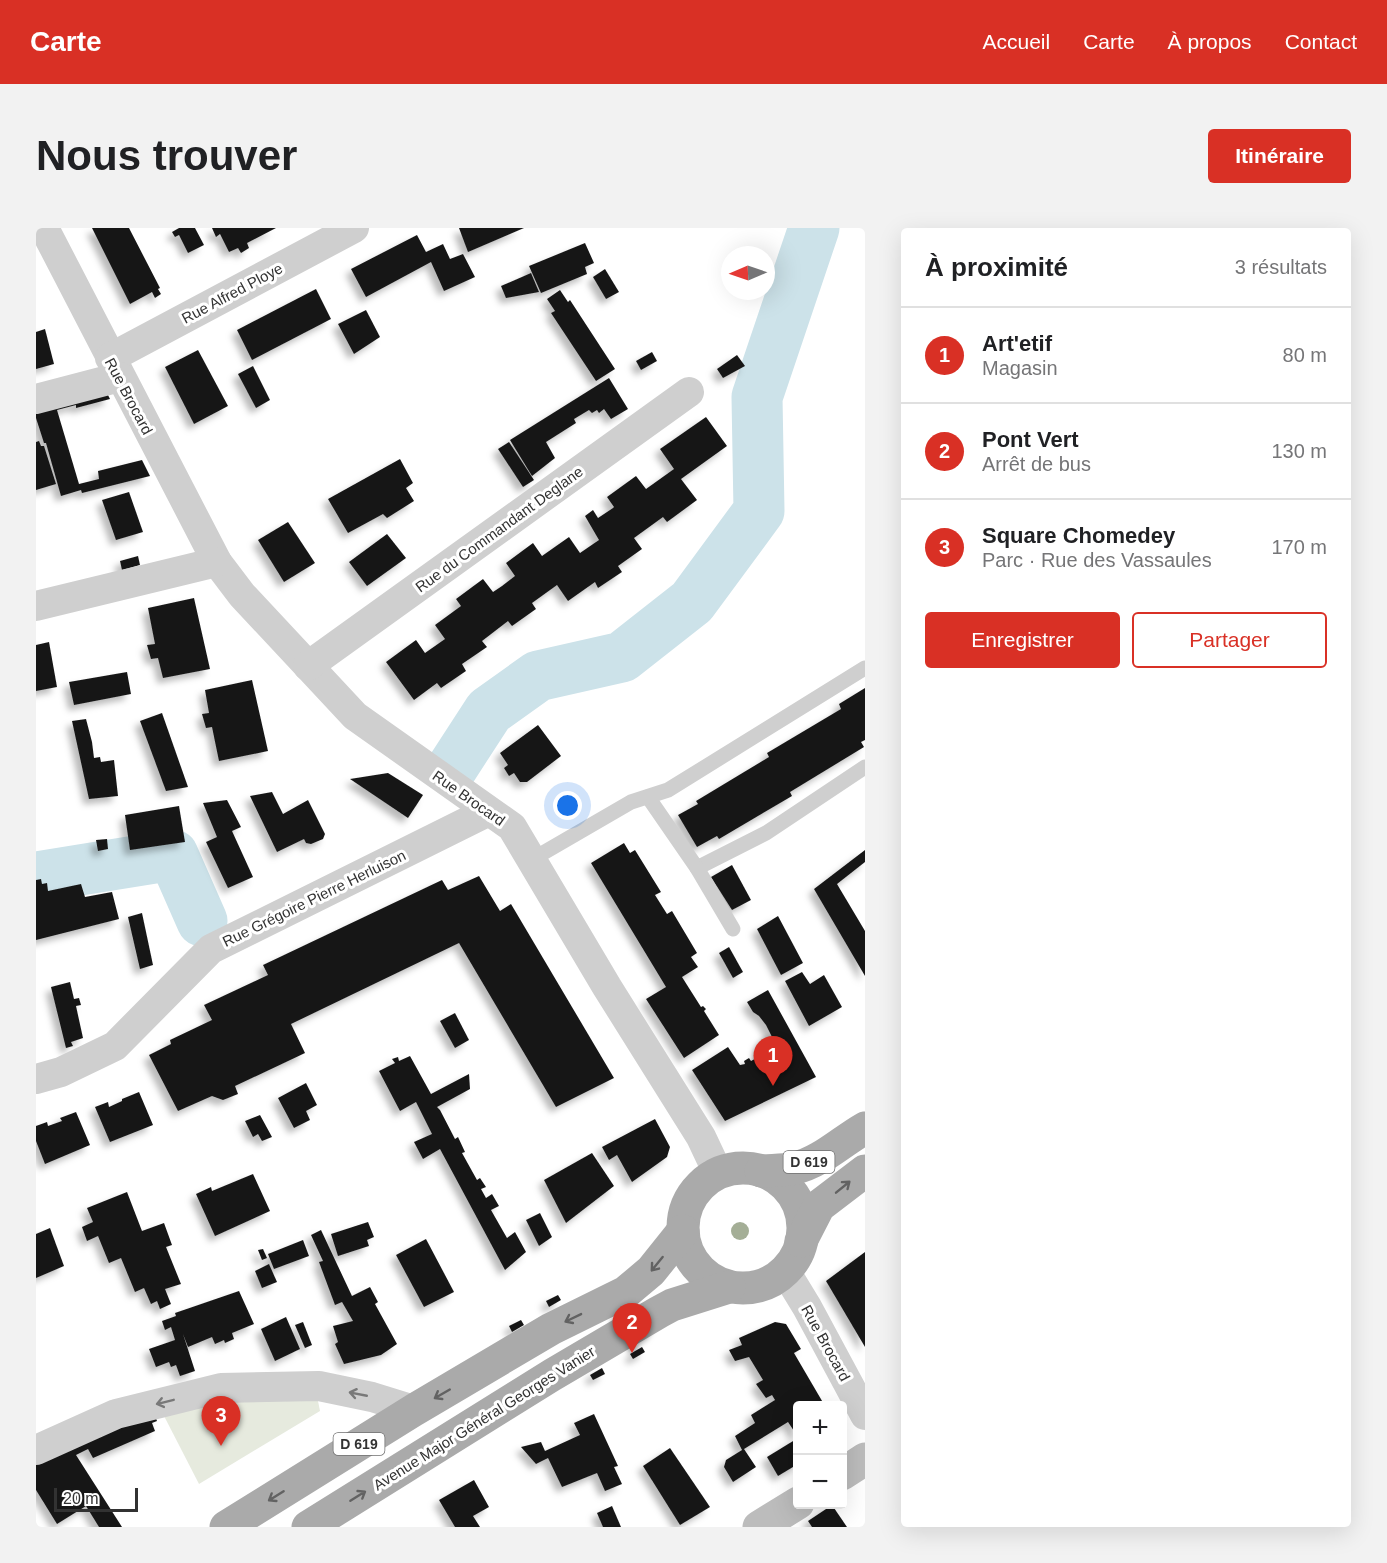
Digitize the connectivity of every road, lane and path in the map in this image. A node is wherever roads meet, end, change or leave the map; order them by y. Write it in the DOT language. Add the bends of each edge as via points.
graph roads {
  1 [pos="44,228"];
  2 [pos="354,228"];
  3 [pos="115,368"];
  4 [pos="689,393"];
  5 [pos="36,399"];
  6 [pos="217,562"];
  7 [pos="36,606"];
  8 [pos="308,666"];
  9 [pos="865,668"];
  10 [pos="865,768"];
  11 [pos="648,796"];
  12 [pos="487,812"];
  13 [pos="531,860"];
  14 [pos="697,868"];
  15 [pos="733,929"];
  16 [pos="36,1079"];
  17 [pos="865,1128"];
  18 [pos="761,1171"];
  19 [pos="865,1171"];
  20 [pos="718,1173"];
  21 [pos="683,1231"];
  22 [pos="801,1241"];
  23 [pos="785,1271"];
  24 [pos="729,1287"];
  25 [pos="414,1410"];
  26 [pos="865,1415"];
  27 [pos="36,1450"];
  28 [pos="865,1459"];
  29 [pos="847,1471"];
  30 [pos="793,1506"];
  31 [pos="226,1527"];
  32 [pos="308,1527"];
  33 [pos="759,1527"];
  1 -- 3 [label="street, Rue Brocard"];
  2 -- 3 [label="street, Rue Alfred Ploye"];
  3 -- 5 [label="street, Rue Alfred Ploye"];
  3 -- 6 [label="street, Rue Brocard"];
  4 -- 8 [label="street, Rue du Commandant Deglane"];
  6 -- 7 [label="street"];
  6 -- 8 [label="street, Rue Brocard"];
  8 -- 12 [label="street, Rue Brocard" via="355,716"];
  9 -- 11 [label="lane" via="668,789"];
  10 -- 14 [label="lane" via="766,833"];
  11 -- 13 [label="lane"];
  11 -- 14 [label="lane"];
  12 -- 13 [label="street, Rue Brocard" via="512,827"];
  12 -- 16 [label="street, Rue Grégoire Pierre Herluison" via="211,949 115,1046 61,1072"];
  13 -- 20 [label="street, Rue Brocard" via="701,1137"];
  14 -- 15 [label="lane"];
  17 -- 18 [label="main road, D 619" via="822,1157 795,1168"];
  18 -- 20 [label="main road" via="747,1168"];
  18 -- 22 [label="main road" via="790,1191 803,1223"];
  22 -- 19 [label="main road, D 619, one-way" via="819,1206"];
  20 -- 21 [label="main road" via="692,1197"];
  21 -- 24 [label="main road" via="689,1256 697,1266"];
  21 -- 25 [label="main road, D 619, one-way" via="651,1271 626,1292 551,1329"];
  22 -- 23 [label="main road"];
  23 -- 24 [label="main road" via="749,1288"];
  23 -- 26 [label="street, Rue Brocard"];
  32 -- 24 [label="main road, Avenue Major Général Georges Vanier / D 619, one-way" via="659,1312"];
  25 -- 27 [label="street, one-way" via="319,1386 221,1388 116,1414"];
  25 -- 31 [label="main road, D 619, one-way"];
  28 -- 29 [label="street"];
  30 -- 33 [label="street"];
}
